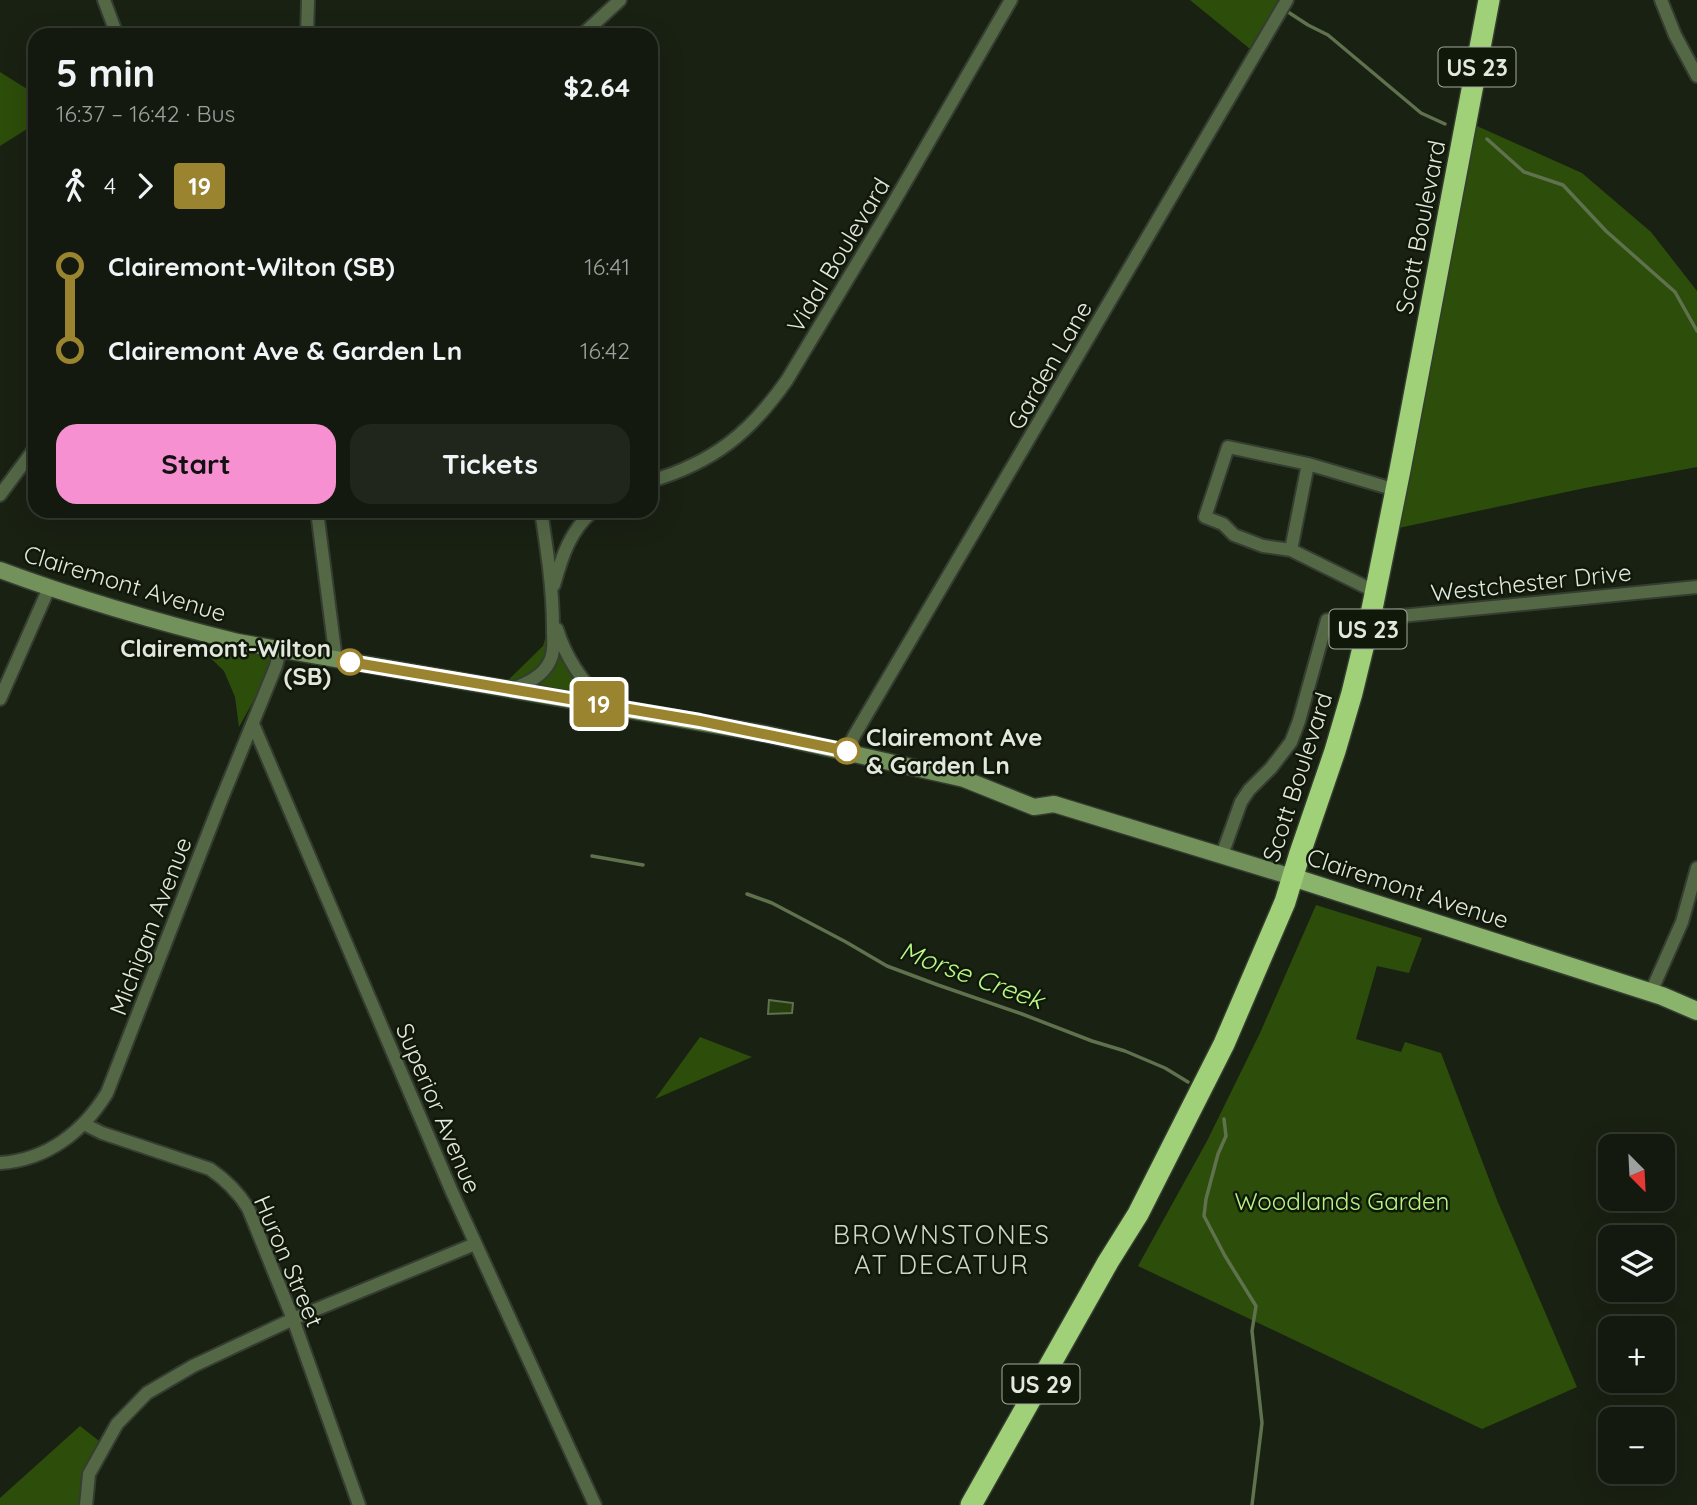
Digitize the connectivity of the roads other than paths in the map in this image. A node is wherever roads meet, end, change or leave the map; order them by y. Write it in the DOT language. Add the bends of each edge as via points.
graph roads {
  1 [pos="104,0"];
  2 [pos="308,0"];
  3 [pos="620,0"];
  4 [pos="1011,0"];
  5 [pos="1489,0"];
  6 [pos="1661,0"];
  7 [pos="1284,5"];
  8 [pos="114,28"];
  9 [pos="307,28"];
  10 [pos="590,28"];
  11 [pos="1697,76"];
  12 [pos="28,457"];
  13 [pos="1308,464"];
  14 [pos="658,478"];
  15 [pos="1396,489"];
  16 [pos="0,495"];
  17 [pos="318,518"];
  18 [pos="542,518"];
  19 [pos="586,518"];
  20 [pos="1291,550"];
  21 [pos="0,570"];
  22 [pos="1697,587"];
  23 [pos="49,588"];
  24 [pos="552,592"];
  25 [pos="1376,592"];
  26 [pos="553,612"];
  27 [pos="1370,619"];
  28 [pos="1327,620"];
  29 [pos="280,650"];
  30 [pos="335,660"];
  31 [pos="512,689"];
  32 [pos="0,699"];
  33 [pos="606,705"];
  34 [pos="253,724"];
  35 [pos="847,751"];
  36 [pos="1223,855"];
  37 [pos="1697,867"];
  38 [pos="1292,877"];
  39 [pos="1651,992"];
  40 [pos="1697,1011"];
  41 [pos="84,1124"];
  42 [pos="0,1163"];
  43 [pos="475,1244"];
  44 [pos="293,1319"];
  45 [pos="86,1505"];
  46 [pos="359,1505"];
  47 [pos="595,1505"];
  48 [pos="971,1505"];
  1 -- 8 [label="street"];
  2 -- 9 [label="street"];
  3 -- 10 [label="street"];
  4 -- 14 [label="street, Vidal Boulevard" via="775,398 751,426 720,450"];
  5 -- 15 [label="highway, Scott Boulevard / US 23"];
  6 -- 11 [label="street"];
  7 -- 35 [label="street, Garden Lane"];
  12 -- 16 [label="street"];
  13 -- 15 [label="street"];
  13 -- 20 [label="street"];
  13 -- 20 [label="street" via="1228,447 1205,517 1223,524 1234,535"];
  15 -- 25 [label="highway, Scott Boulevard / US 23"];
  17 -- 30 [label="street"];
  18 -- 24 [label="street"];
  19 -- 24 [label="street" via="566,547"];
  20 -- 25 [label="street"];
  21 -- 23 [label="main road, Clairemont Avenue"];
  22 -- 27 [label="street, Westchester Drive"];
  23 -- 29 [label="main road, Clairemont Avenue" via="160,622"];
  23 -- 32 [label="street"];
  24 -- 26 [label="street"];
  25 -- 27 [label="highway, Scott Boulevard / US 23"];
  26 -- 31 [label="street" via="549,663 536,678"];
  26 -- 33 [label="street" via="568,655"];
  27 -- 38 [label="highway, Scott Boulevard / US 23" via="1335,751"];
  28 -- 36 [label="street" via="1291,742 1241,802"];
  29 -- 30 [label="main road, Clairemont Avenue"];
  29 -- 34 [label="street, Michigan Avenue"];
  30 -- 31 [label="main road, Clairemont Avenue"];
  31 -- 33 [label="main road, Clairemont Avenue"];
  33 -- 35 [label="main road, Clairemont Avenue"];
  34 -- 41 [label="street, Michigan Avenue" via="107,1093"];
  34 -- 43 [label="street, Superior Avenue"];
  35 -- 36 [label="main road, Clairemont Avenue" via="964,779 1034,807 1054,804"];
  36 -- 38 [label="main road, Clairemont Avenue"];
  37 -- 39 [label="street" via="1682,922"];
  38 -- 39 [label="main road, Clairemont Avenue"];
  38 -- 48 [label="highway, Scott Boulevard / US 29" via="1224,1044 1138,1214"];
  39 -- 40 [label="main road, Clairemont Avenue"];
  41 -- 42 [label="street, Michigan Avenue" via="53,1147"];
  41 -- 44 [label="street, Huron Street" via="195,1163 225,1180 248,1208"];
  43 -- 44 [label="street"];
  43 -- 47 [label="street, Superior Avenue"];
  44 -- 45 [label="street" via="146,1393 117,1424 89,1474"];
  44 -- 46 [label="street, Huron Street"];
}
